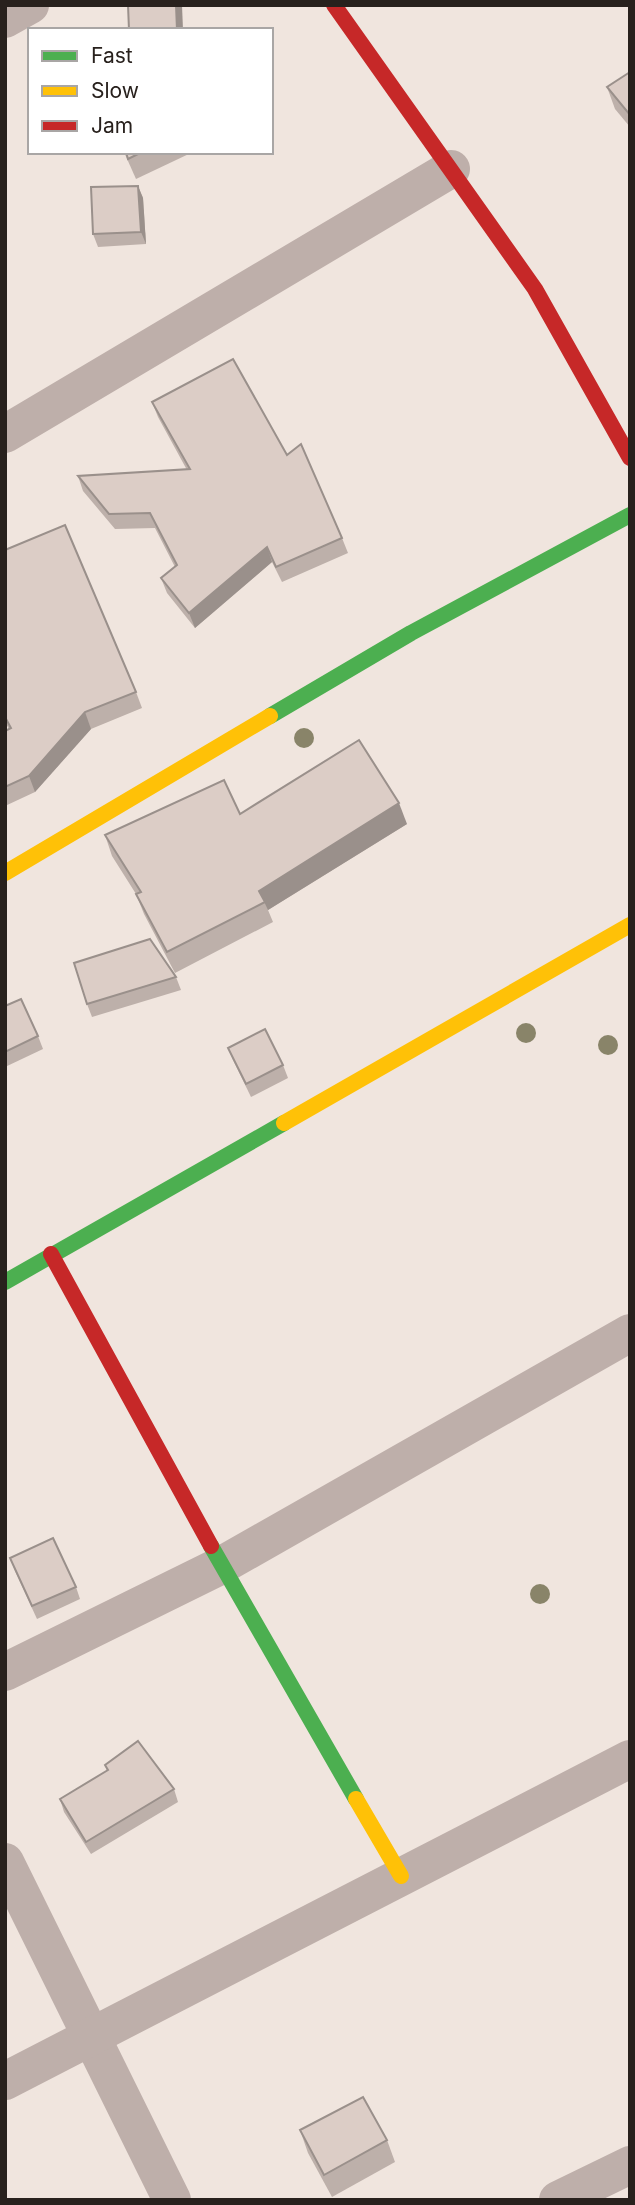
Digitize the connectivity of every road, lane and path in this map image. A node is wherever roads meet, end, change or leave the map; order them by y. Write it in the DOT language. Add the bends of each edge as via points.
graph roads {
  1 [pos="30,5"];
  2 [pos="334,5"];
  3 [pos="5,19"];
  4 [pos="451,169"];
  5 [pos="5,434"];
  6 [pos="630,458"];
  7 [pos="630,515"];
  8 [pos="5,873"];
  9 [pos="630,925"];
  10 [pos="51,1254"];
  11 [pos="5,1282"];
  12 [pos="630,1333"];
  13 [pos="222,1565"];
  14 [pos="5,1672"];
  15 [pos="630,1759"];
  16 [pos="5,1862"];
  17 [pos="401,1876"];
  18 [pos="90,2037"];
  19 [pos="5,2081"];
  20 [pos="630,2165"];
  21 [pos="172,2200"];
  22 [pos="558,2200"];
  1 -- 3 [label="street"];
  2 -- 4 [label="street"];
  4 -- 5 [label="street"];
  4 -- 6 [label="street" via="535,289"];
  7 -- 8 [label="street" via="411,633"];
  9 -- 10 [label="street"];
  10 -- 11 [label="street"];
  10 -- 13 [label="street"];
  12 -- 13 [label="street"];
  13 -- 14 [label="street"];
  13 -- 17 [label="street"];
  15 -- 17 [label="street"];
  16 -- 18 [label="street"];
  17 -- 18 [label="street"];
  18 -- 19 [label="street"];
  18 -- 21 [label="street"];
  20 -- 22 [label="street"];
}
